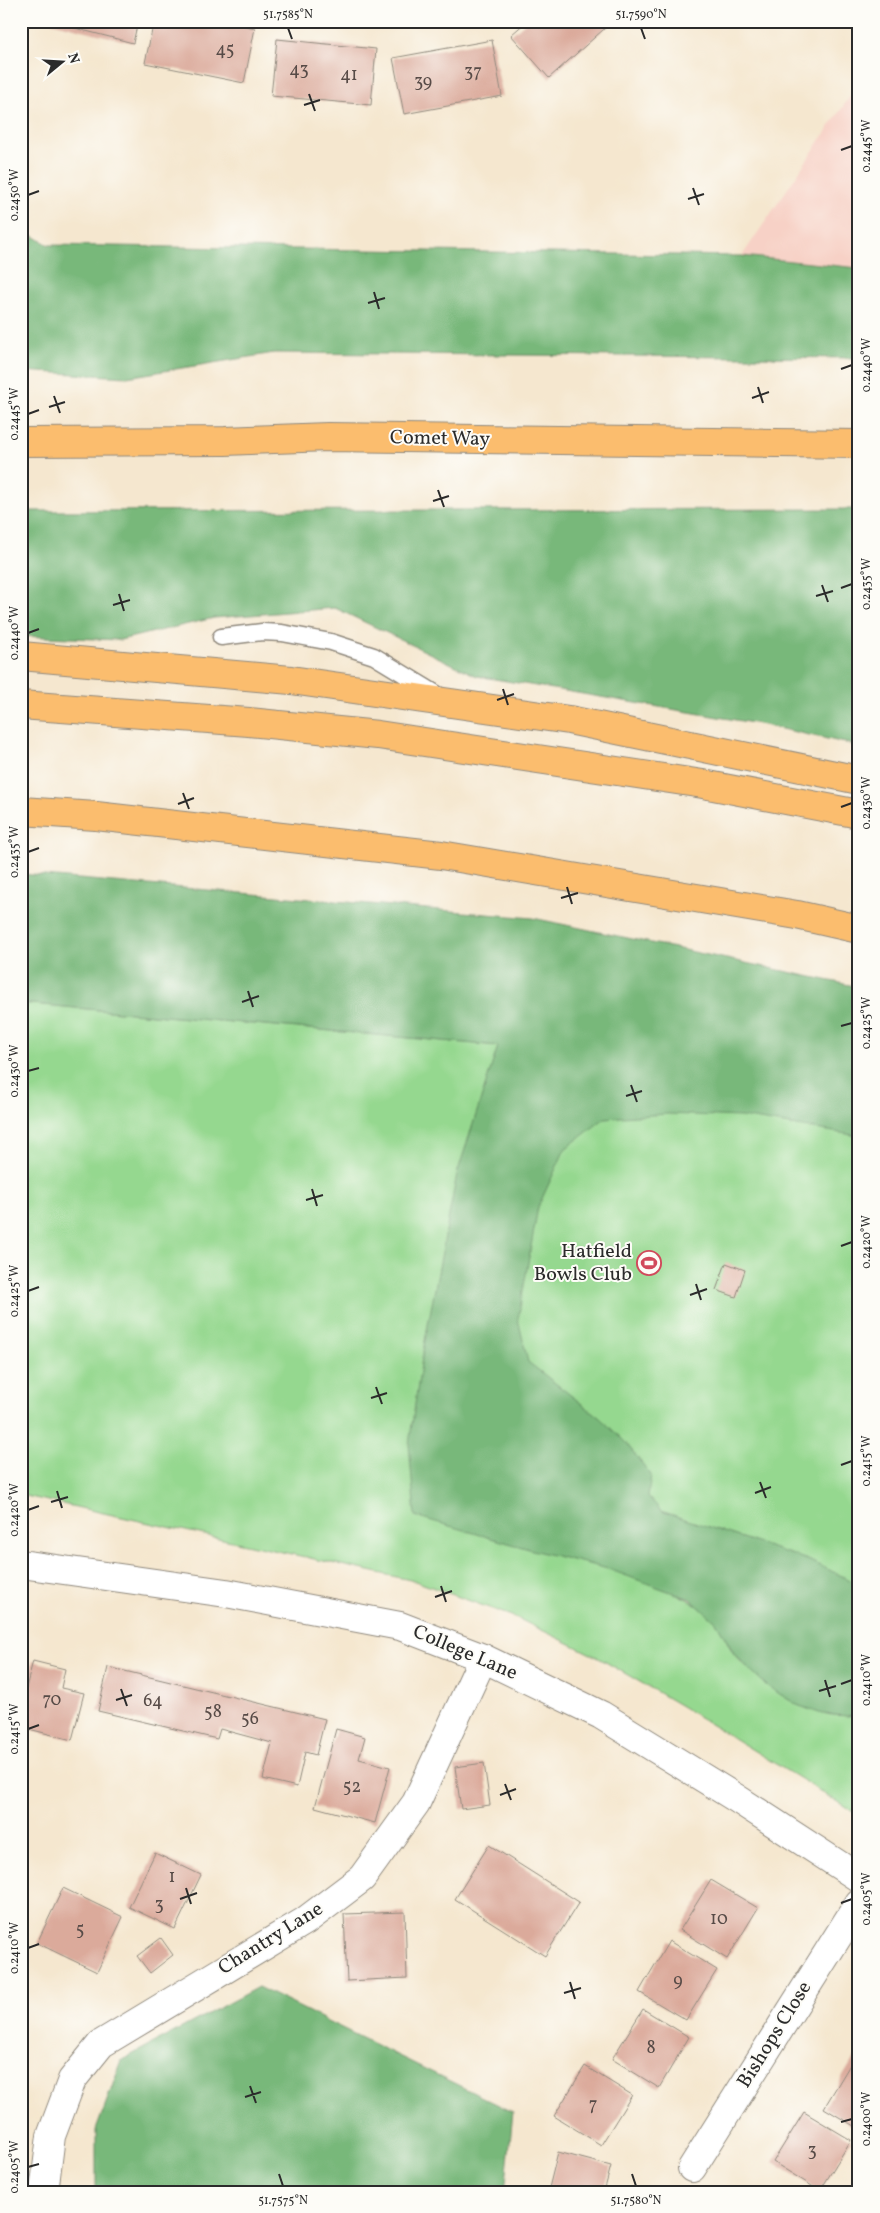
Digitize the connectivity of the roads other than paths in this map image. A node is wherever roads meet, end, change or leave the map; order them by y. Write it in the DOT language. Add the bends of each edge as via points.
graph roads {
  1 [pos="21,442"];
  2 [pos="859,444"];
  3 [pos="222,637"];
  4 [pos="21,656"];
  5 [pos="451,702"];
  6 [pos="21,706"];
  7 [pos="859,780"];
  8 [pos="21,811"];
  9 [pos="859,814"];
  10 [pos="859,929"];
  11 [pos="21,1564"];
  12 [pos="483,1658"];
  13 [pos="859,1878"];
  14 [pos="859,1903"];
  15 [pos="692,2168"];
  16 [pos="44,2192"];
  1 -- 2 [label="main road, Comet Way" via="328,437"];
  3 -- 5 [label="lane" via="262,632 331,642 374,656"];
  4 -- 5 [label="main road" via="290,680"];
  5 -- 7 [label="main road" via="569,720"];
  6 -- 9 [label="main road" via="249,722 378,735 703,784"];
  8 -- 10 [label="main road" via="96,816 441,855 797,915"];
  11 -- 12 [label="street, College Lane" via="226,1593 400,1626"];
  12 -- 13 [label="street, College Lane" via="601,1716"];
  12 -- 16 [label="street, Chantry Lane" via="416,1803 362,1878 305,1921 101,2044 72,2080 51,2136"];
  14 -- 15 [label="street, Bishops Close"];
}
